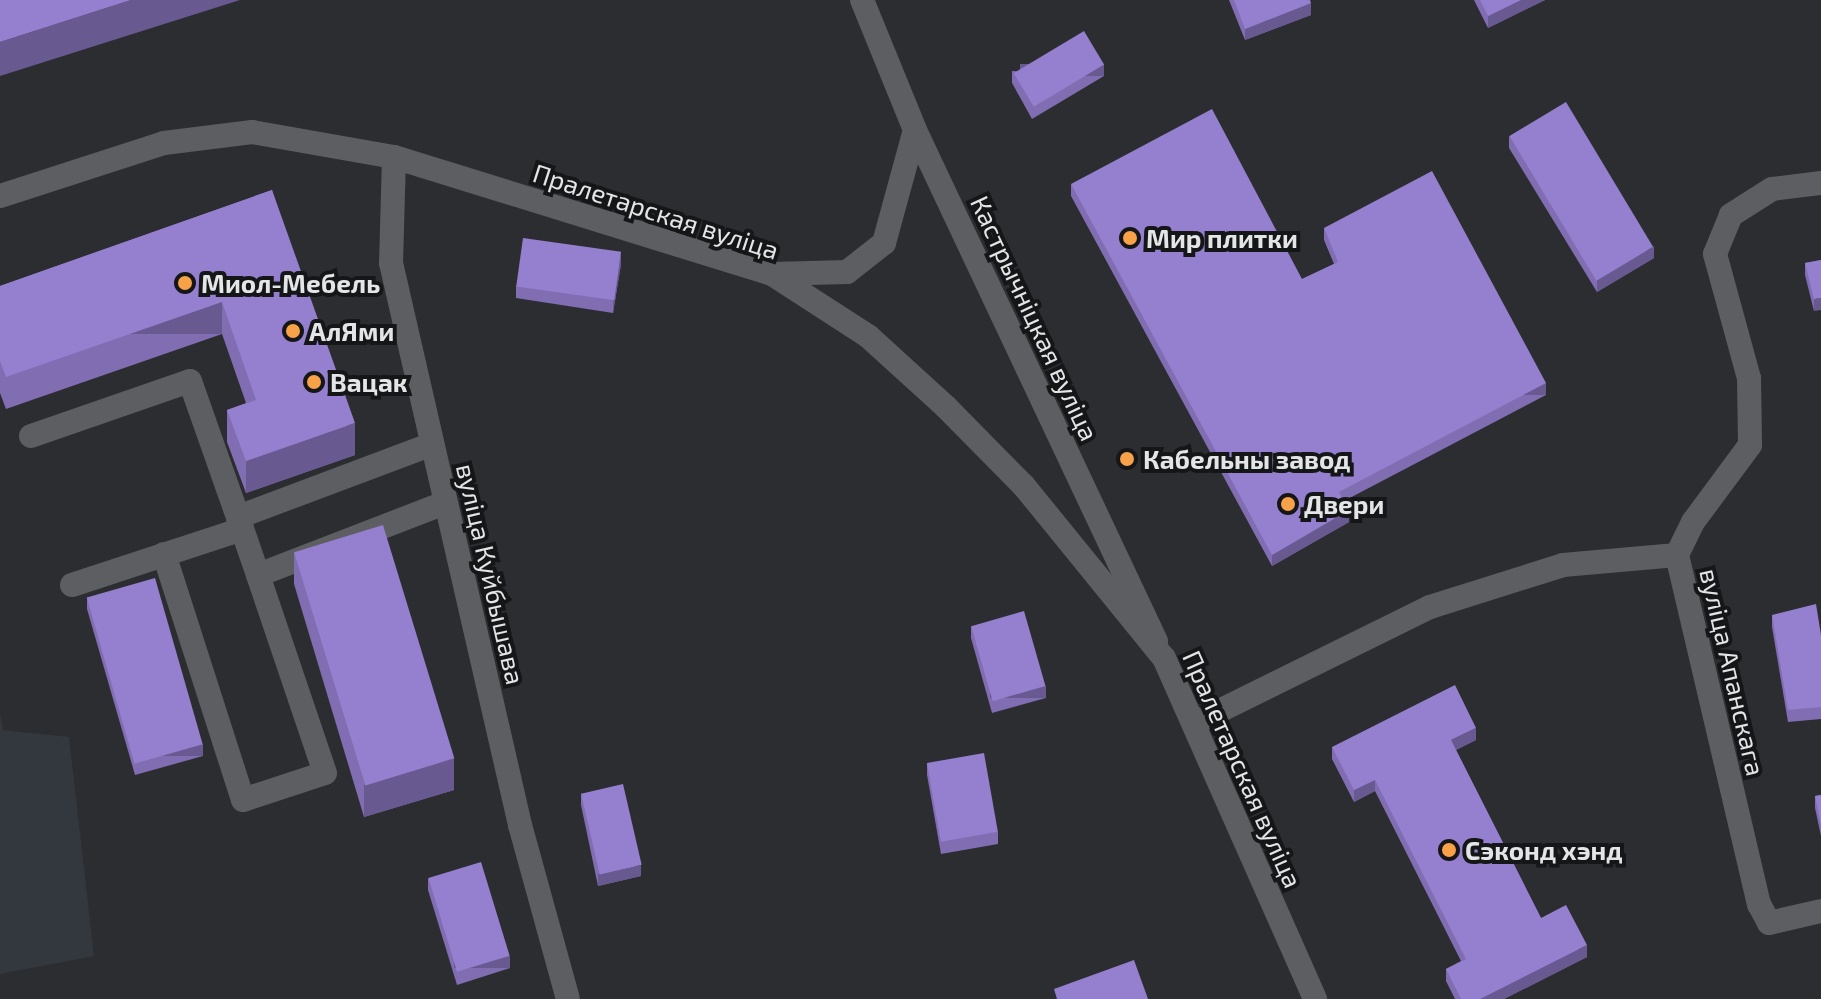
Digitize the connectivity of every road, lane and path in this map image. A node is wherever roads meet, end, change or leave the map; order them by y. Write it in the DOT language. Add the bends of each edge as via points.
graph roads {
  1 [pos="862,0"];
  2 [pos="915,130"];
  3 [pos="394,157"];
  4 [pos="1821,183"];
  5 [pos="0,196"];
  6 [pos="772,274"];
  7 [pos="31,436"];
  8 [pos="432,444"];
  9 [pos="445,503"];
  10 [pos="240,523"];
  11 [pos="164,554"];
  12 [pos="1677,555"];
  13 [pos="258,575"];
  14 [pos="72,585"];
  15 [pos="1164,658"];
  16 [pos="1195,723"];
  17 [pos="1821,911"];
  18 [pos="568,999"];
  19 [pos="1315,999"];
  1 -- 2 [label="street, Кастрычніцкая вуліца"];
  2 -- 6 [label="street" via="884,243 847,272"];
  2 -- 15 [label="street, Кастрычніцкая вуліца"];
  3 -- 5 [label="street, Пралетарская вуліца" via="252,132 164,143"];
  3 -- 6 [label="street, Пралетарская вуліца"];
  3 -- 8 [label="street, вуліца Куйбышава" via="391,263"];
  4 -- 12 [label="street, вуліца Апанскага" via="1772,189 1731,215 1715,254 1749,378 1750,445 1693,522"];
  6 -- 15 [label="street, Пралетарская вуліца" via="868,336 946,407 1024,486"];
  7 -- 10 [label="street" via="190,381"];
  8 -- 9 [label="street, вуліца Куйбышава"];
  8 -- 10 [label="street"];
  9 -- 13 [label="street"];
  9 -- 18 [label="street, вуліца Куйбышава" via="520,825"];
  10 -- 11 [label="street"];
  10 -- 13 [label="street"];
  11 -- 13 [label="street" via="243,800 325,773"];
  11 -- 14 [label="street"];
  12 -- 16 [label="street" via="1563,565 1430,607"];
  12 -- 17 [label="street, вуліца Апанскага" via="1759,904 1769,923"];
  15 -- 16 [label="street, Пралетарская вуліца"];
  16 -- 19 [label="street, Пралетарская вуліца"];
}
